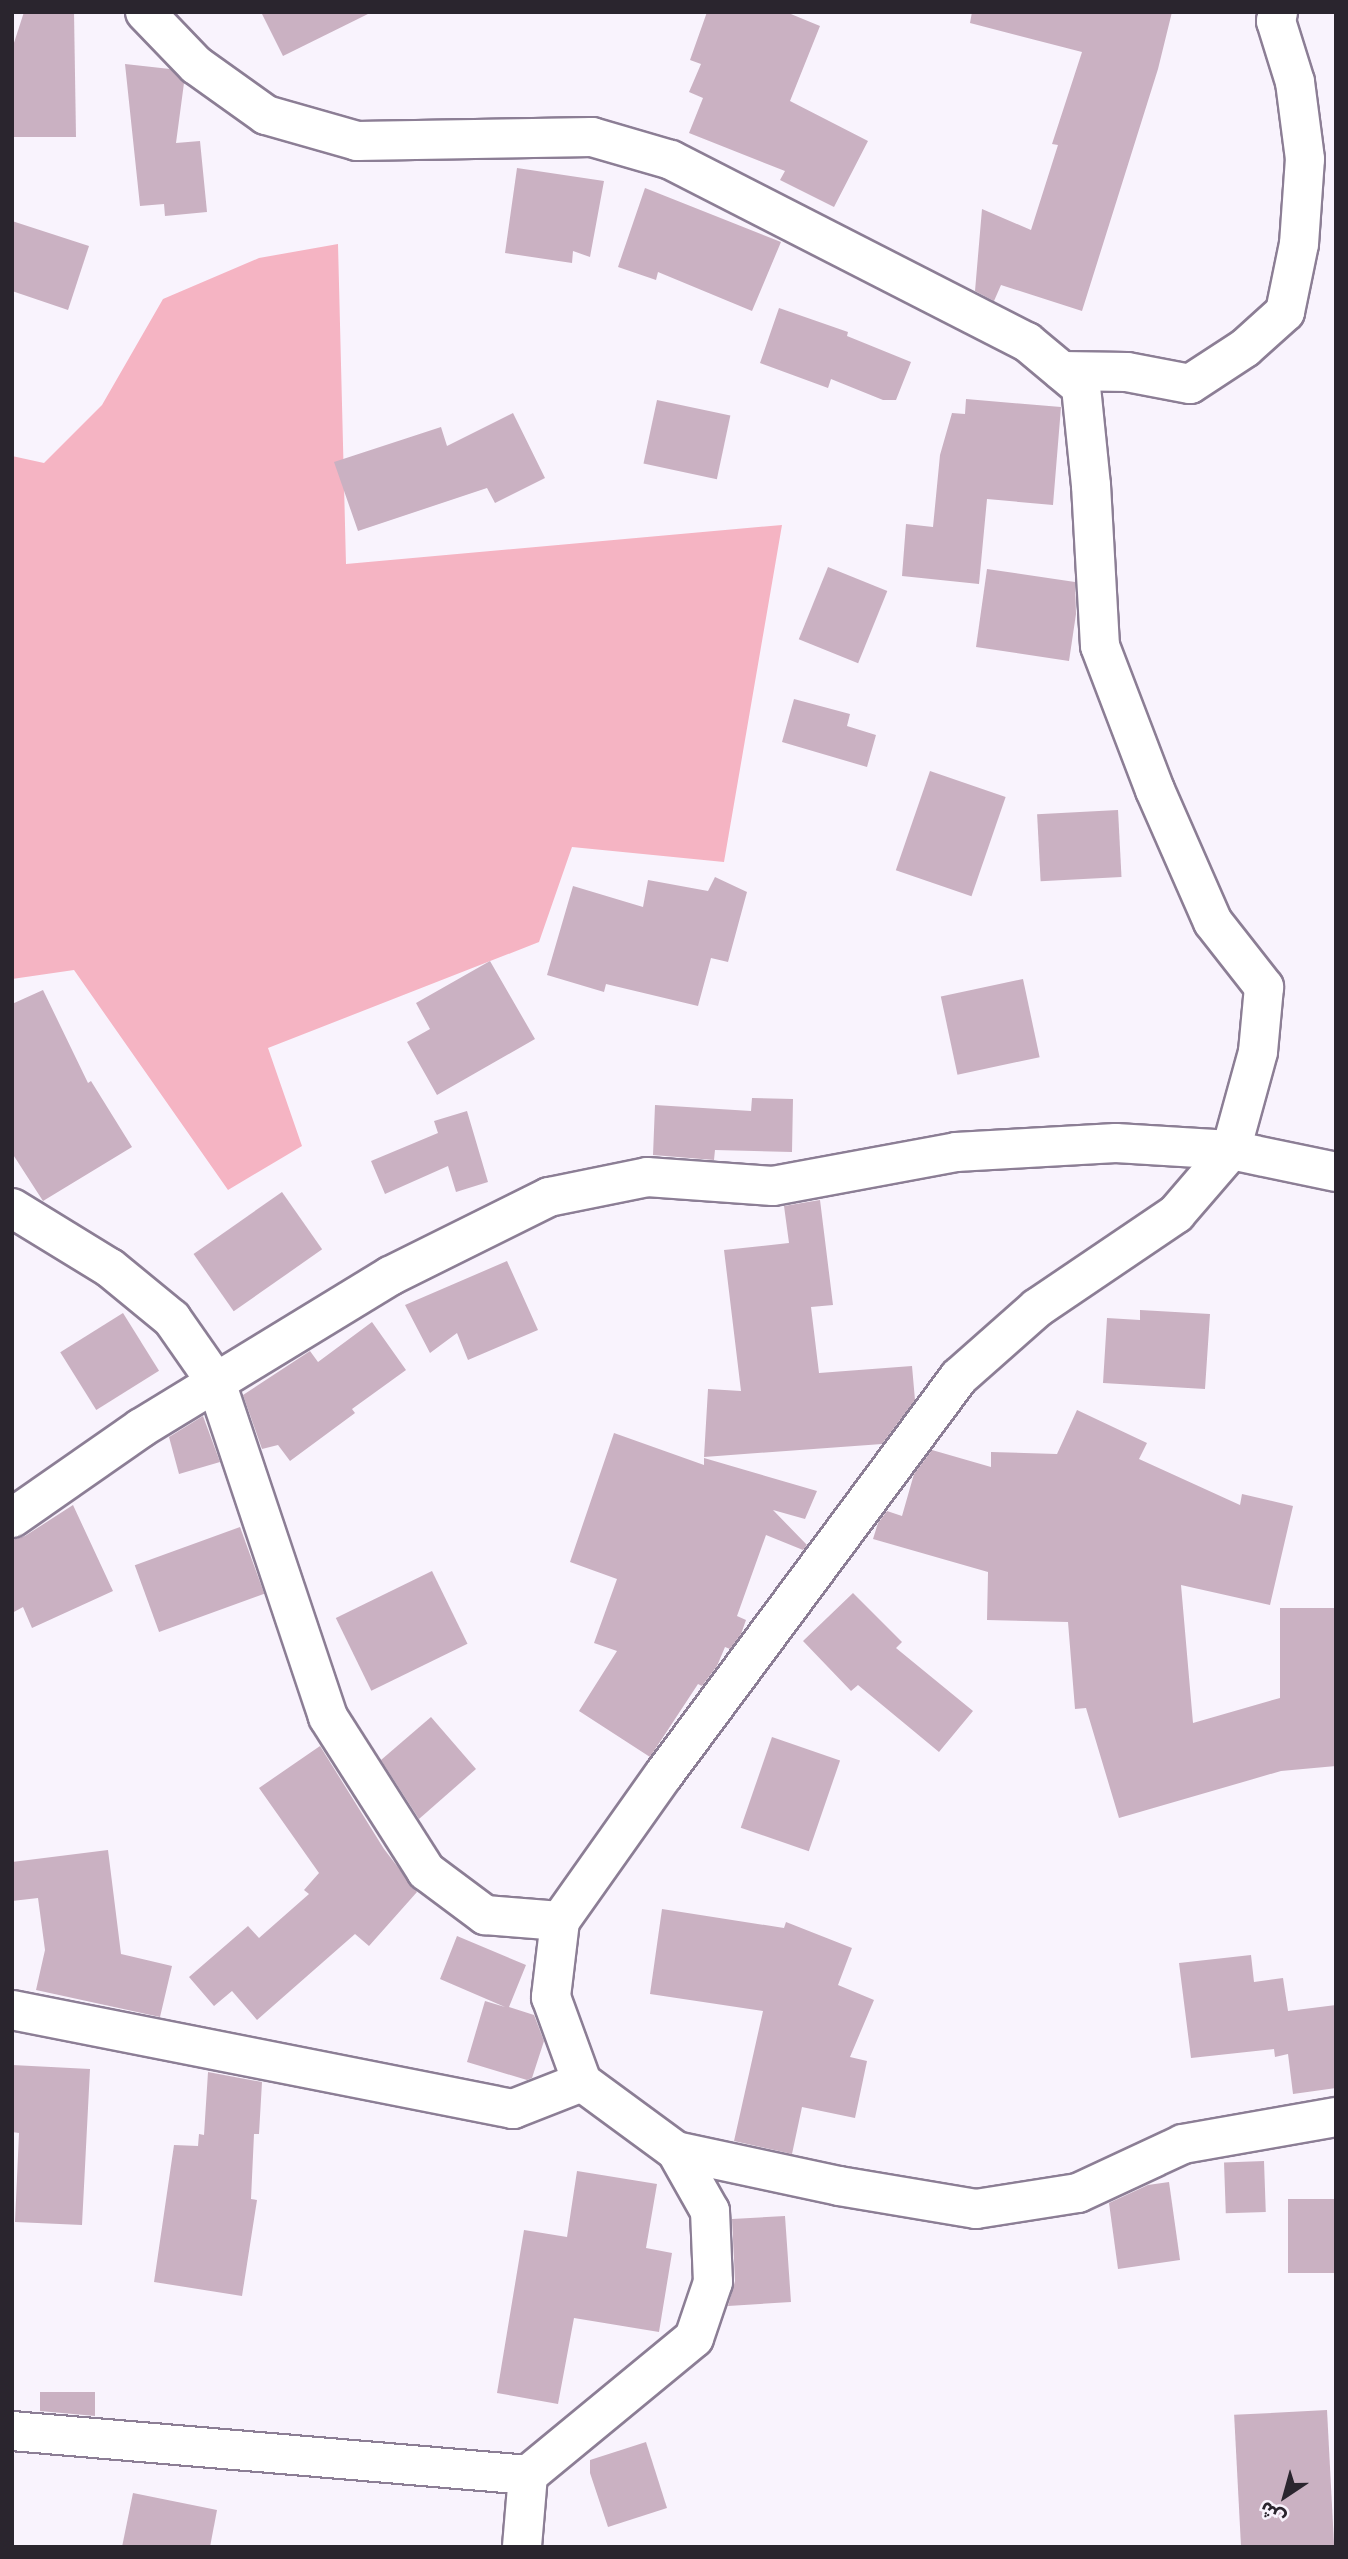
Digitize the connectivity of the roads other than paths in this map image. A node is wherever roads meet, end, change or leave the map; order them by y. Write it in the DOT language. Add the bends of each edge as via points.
graph roads {
  1 [pos="145,12"];
  2 [pos="1278,12"];
  3 [pos="1062,371"];
  4 [pos="1231,1150"];
  5 [pos="1336,1172"];
  6 [pos="12,1208"];
  7 [pos="216,1382"];
  8 [pos="12,1518"];
  9 [pos="560,1920"];
  10 [pos="12,2010"];
  11 [pos="582,2082"];
  12 [pos="1336,2117"];
  13 [pos="676,2151"];
  14 [pos="12,2431"];
  15 [pos="528,2475"];
  16 [pos="522,2547"];
  1 -- 3 [label="street" via="196,65 266,115 357,141 592,137 671,160 1027,342"];
  2 -- 3 [label="street" via="1276,21 1295,82 1305,159 1300,244 1285,312 1245,348 1190,384 1127,372"];
  3 -- 4 [label="street" via="1080,387 1100,646 1213,922 1264,987 1258,1052"];
  4 -- 5 [label="street"];
  4 -- 7 [label="street" via="1116,1143 956,1152 772,1185 646,1177 549,1196 390,1276"];
  4 -- 9 [label="street" via="1176,1214 1037,1308 959,1377"];
  6 -- 7 [label="street" via="110,1268 172,1319"];
  7 -- 8 [label="street"];
  7 -- 9 [label="street" via="328,1717 426,1871 485,1915"];
  9 -- 11 [label="street" via="551,1997"];
  10 -- 11 [label="street" via="513,2109"];
  11 -- 13 [label="street"];
  12 -- 13 [label="street" via="1183,2144 1078,2193 976,2209"];
  13 -- 15 [label="street" via="710,2211 713,2282 694,2338"];
  14 -- 15 [label="street"];
  15 -- 16 [label="street"];
}
